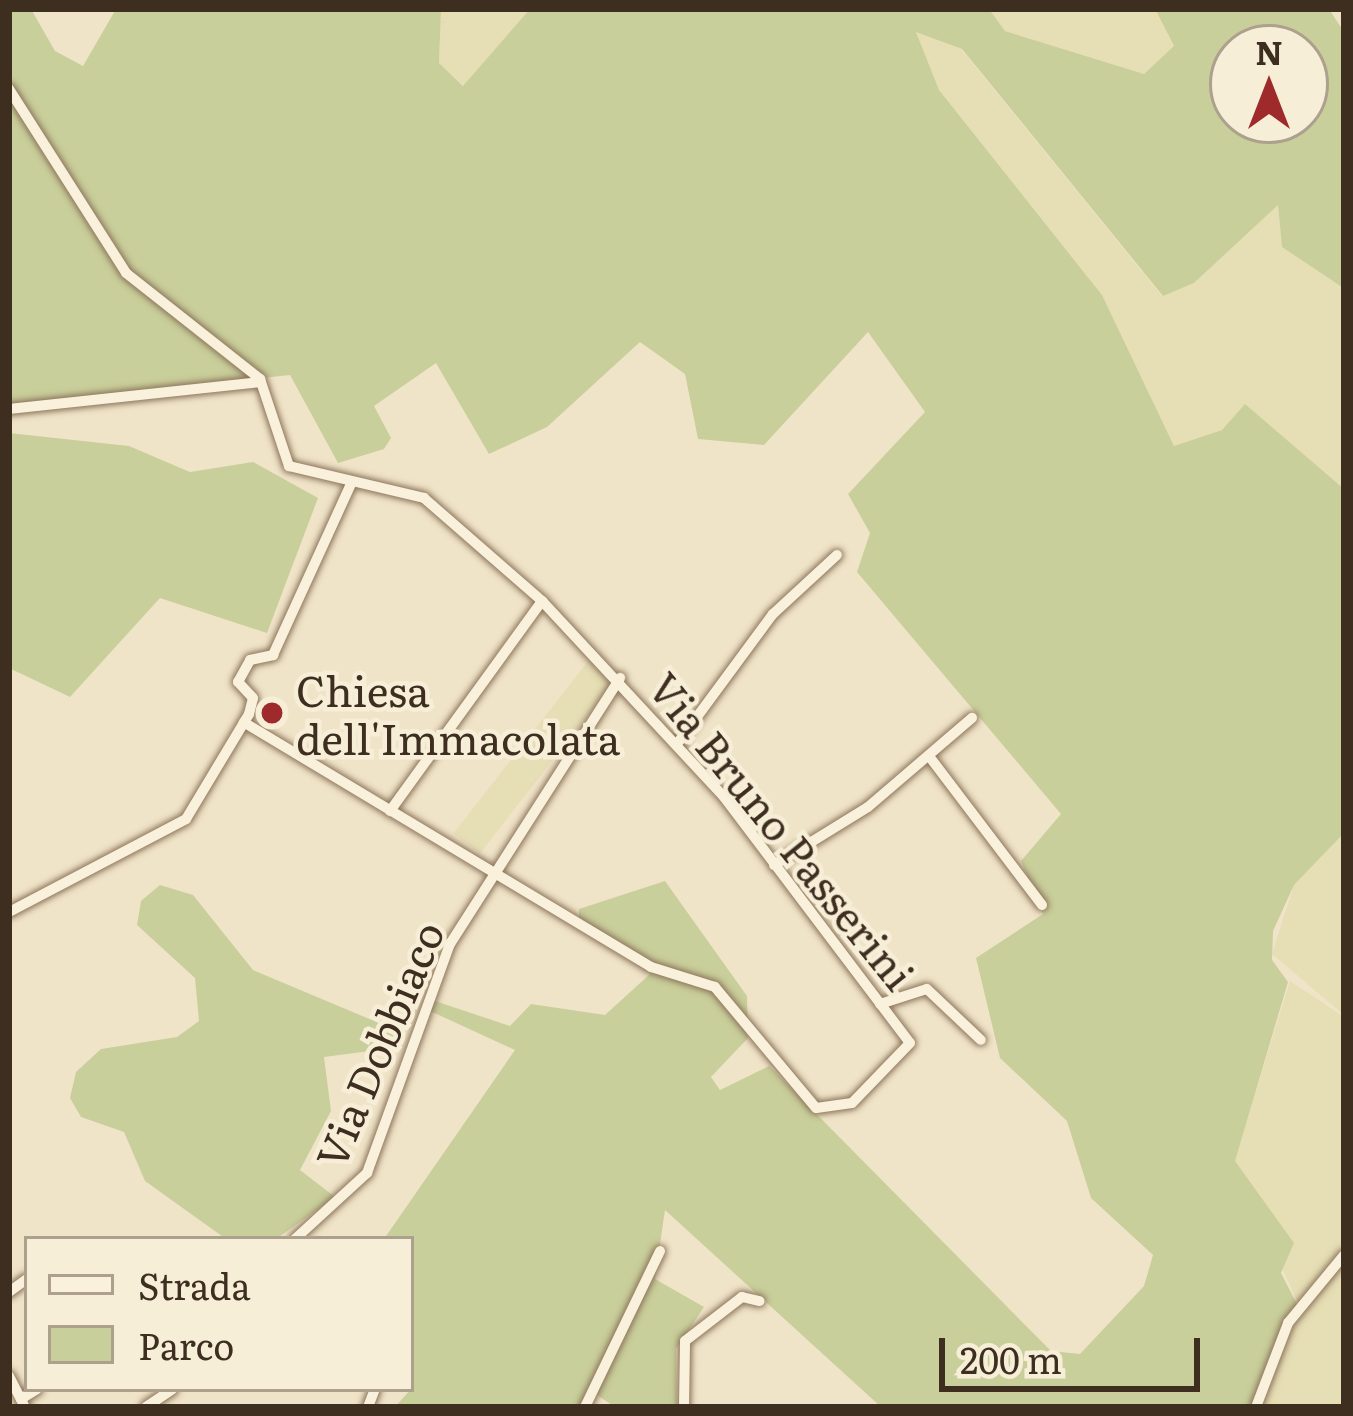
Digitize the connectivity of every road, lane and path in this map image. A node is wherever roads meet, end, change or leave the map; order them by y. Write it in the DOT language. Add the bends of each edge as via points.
graph roads {
  1 [pos="9,89"];
  2 [pos="261,382"];
  3 [pos="9,409"];
  4 [pos="352,482"];
  5 [pos="837,555"];
  6 [pos="542,601"];
  7 [pos="620,678"];
  8 [pos="972,718"];
  9 [pos="244,722"];
  10 [pos="677,744"];
  11 [pos="932,760"];
  12 [pos="390,811"];
  13 [pos="775,865"];
  14 [pos="498,874"];
  15 [pos="1042,905"];
  16 [pos="9,912"];
  17 [pos="880,1004"];
  18 [pos="981,1040"];
  19 [pos="298,1236"];
  20 [pos="660,1252"];
  21 [pos="1344,1255"];
  22 [pos="760,1301"];
  23 [pos="9,1376"];
  24 [pos="23,1403"];
  25 [pos="586,1407"];
  26 [pos="684,1407"];
  27 [pos="1256,1407"];
  1 -- 2 [label="street" via="126,273"];
  2 -- 3 [label="street"];
  2 -- 4 [label="street, Via Bruno Passerini" via="289,466"];
  4 -- 6 [label="street, Via Bruno Passerini" via="424,498"];
  4 -- 9 [label="street" via="273,655 250,660 238,682 253,698"];
  5 -- 10 [label="street" via="773,614"];
  6 -- 7 [label="street, Via Bruno Passerini"];
  6 -- 12 [label="street"];
  7 -- 10 [label="street, Via Bruno Passerini"];
  7 -- 14 [label="street, Via Dobbiaco"];
  8 -- 11 [label="street"];
  9 -- 12 [label="street"];
  9 -- 16 [label="street" via="186,819"];
  10 -- 13 [label="street, Via Bruno Passerini"];
  11 -- 13 [label="street"];
  11 -- 15 [label="street"];
  12 -- 14 [label="street"];
  13 -- 17 [label="street, Via Bruno Passerini"];
  14 -- 17 [label="street, Via Bruno Passerini" via="651,967 715,987 816,1108 852,1103 910,1042"];
  14 -- 19 [label="street, Via Dobbiaco" via="426,995 367,1173"];
  17 -- 18 [label="street" via="927,989"];
  20 -- 25 [label="street"];
  21 -- 27 [label="street" via="1288,1323"];
  22 -- 26 [label="street" via="742,1297 685,1341"];
  23 -- 24 [label="street"];
}
